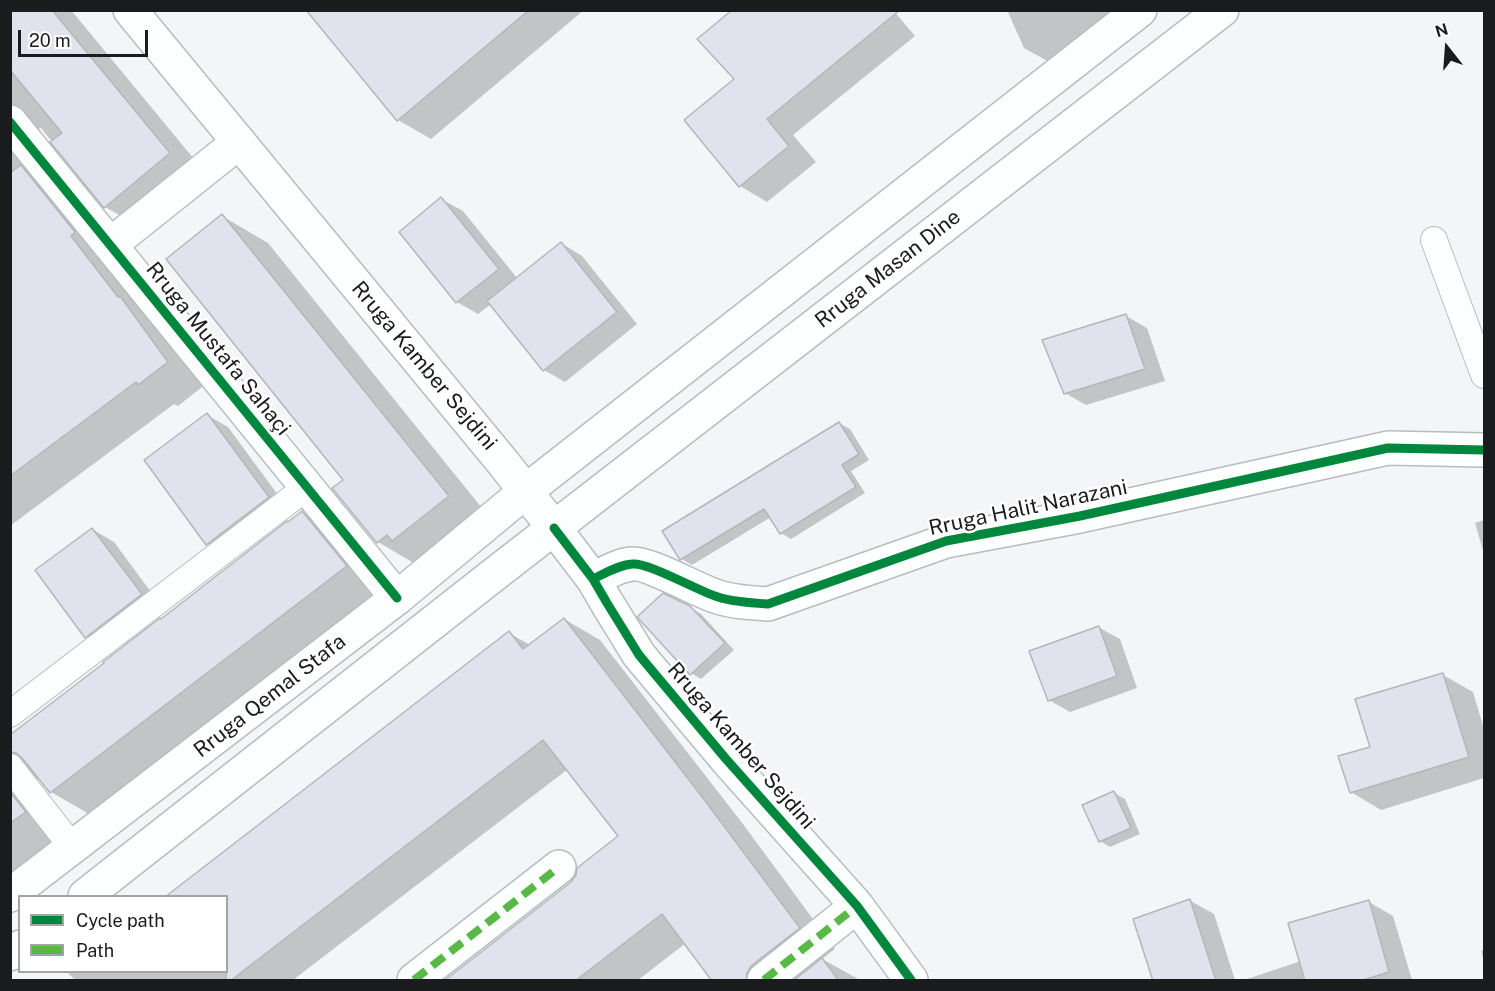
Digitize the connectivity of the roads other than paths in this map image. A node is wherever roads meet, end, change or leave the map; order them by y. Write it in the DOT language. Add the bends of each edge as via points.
graph roads {
  1 [pos="130,10"];
  2 [pos="1140,10"];
  3 [pos="1222,10"];
  4 [pos="16,140"];
  5 [pos="239,142"];
  6 [pos="1434,240"];
  7 [pos="110,245"];
  8 [pos="1485,375"];
  9 [pos="1485,450"];
  10 [pos="307,487"];
  11 [pos="526,491"];
  12 [pos="554,528"];
  13 [pos="594,579"];
  14 [pos="397,598"];
  15 [pos="10,714"];
  16 [pos="10,767"];
  17 [pos="73,848"];
  18 [pos="559,867"];
  19 [pos="10,895"];
  20 [pos="88,895"];
  21 [pos="857,906"];
  22 [pos="414,981"];
  23 [pos="764,981"];
  24 [pos="912,981"];
  1 -- 5 [label="main road, Rruga Kamber Sejdini"];
  2 -- 11 [label="main road"];
  3 -- 12 [label="main road, Rruga Masan Dine"];
  4 -- 7 [label="main road, Rruga Mustafa Sahaçi"];
  5 -- 7 [label="main road"];
  5 -- 11 [label="main road, Rruga Kamber Sejdini"];
  6 -- 8 [label="lane"];
  7 -- 10 [label="main road, Rruga Mustafa Sahaçi"];
  9 -- 13 [label="main road, Rruga Halit Narazani" via="1388,448 946,542 768,604 718,598 635,563"];
  10 -- 14 [label="main road, Rruga Mustafa Sahaçi"];
  10 -- 15 [label="lane"];
  11 -- 12 [label="main road, Rruga Kamber Sejdini"];
  11 -- 14 [label="main road, Rruga Qemal Stafa"];
  12 -- 13 [label="main road, Rruga Kamber Sejdini"];
  12 -- 20 [label="main road, Rruga Qemal Stafa"];
  13 -- 21 [label="main road, Rruga Kamber Sejdini" via="639,655"];
  14 -- 17 [label="main road, Rruga Qemal Stafa"];
  16 -- 17 [label="lane"];
  17 -- 19 [label="main road, Rruga Qemal Stafa"];
  18 -- 22 [label="main road"];
  21 -- 23 [label="main road"];
  21 -- 24 [label="main road, Rruga Kamber Sejdini"];
}
